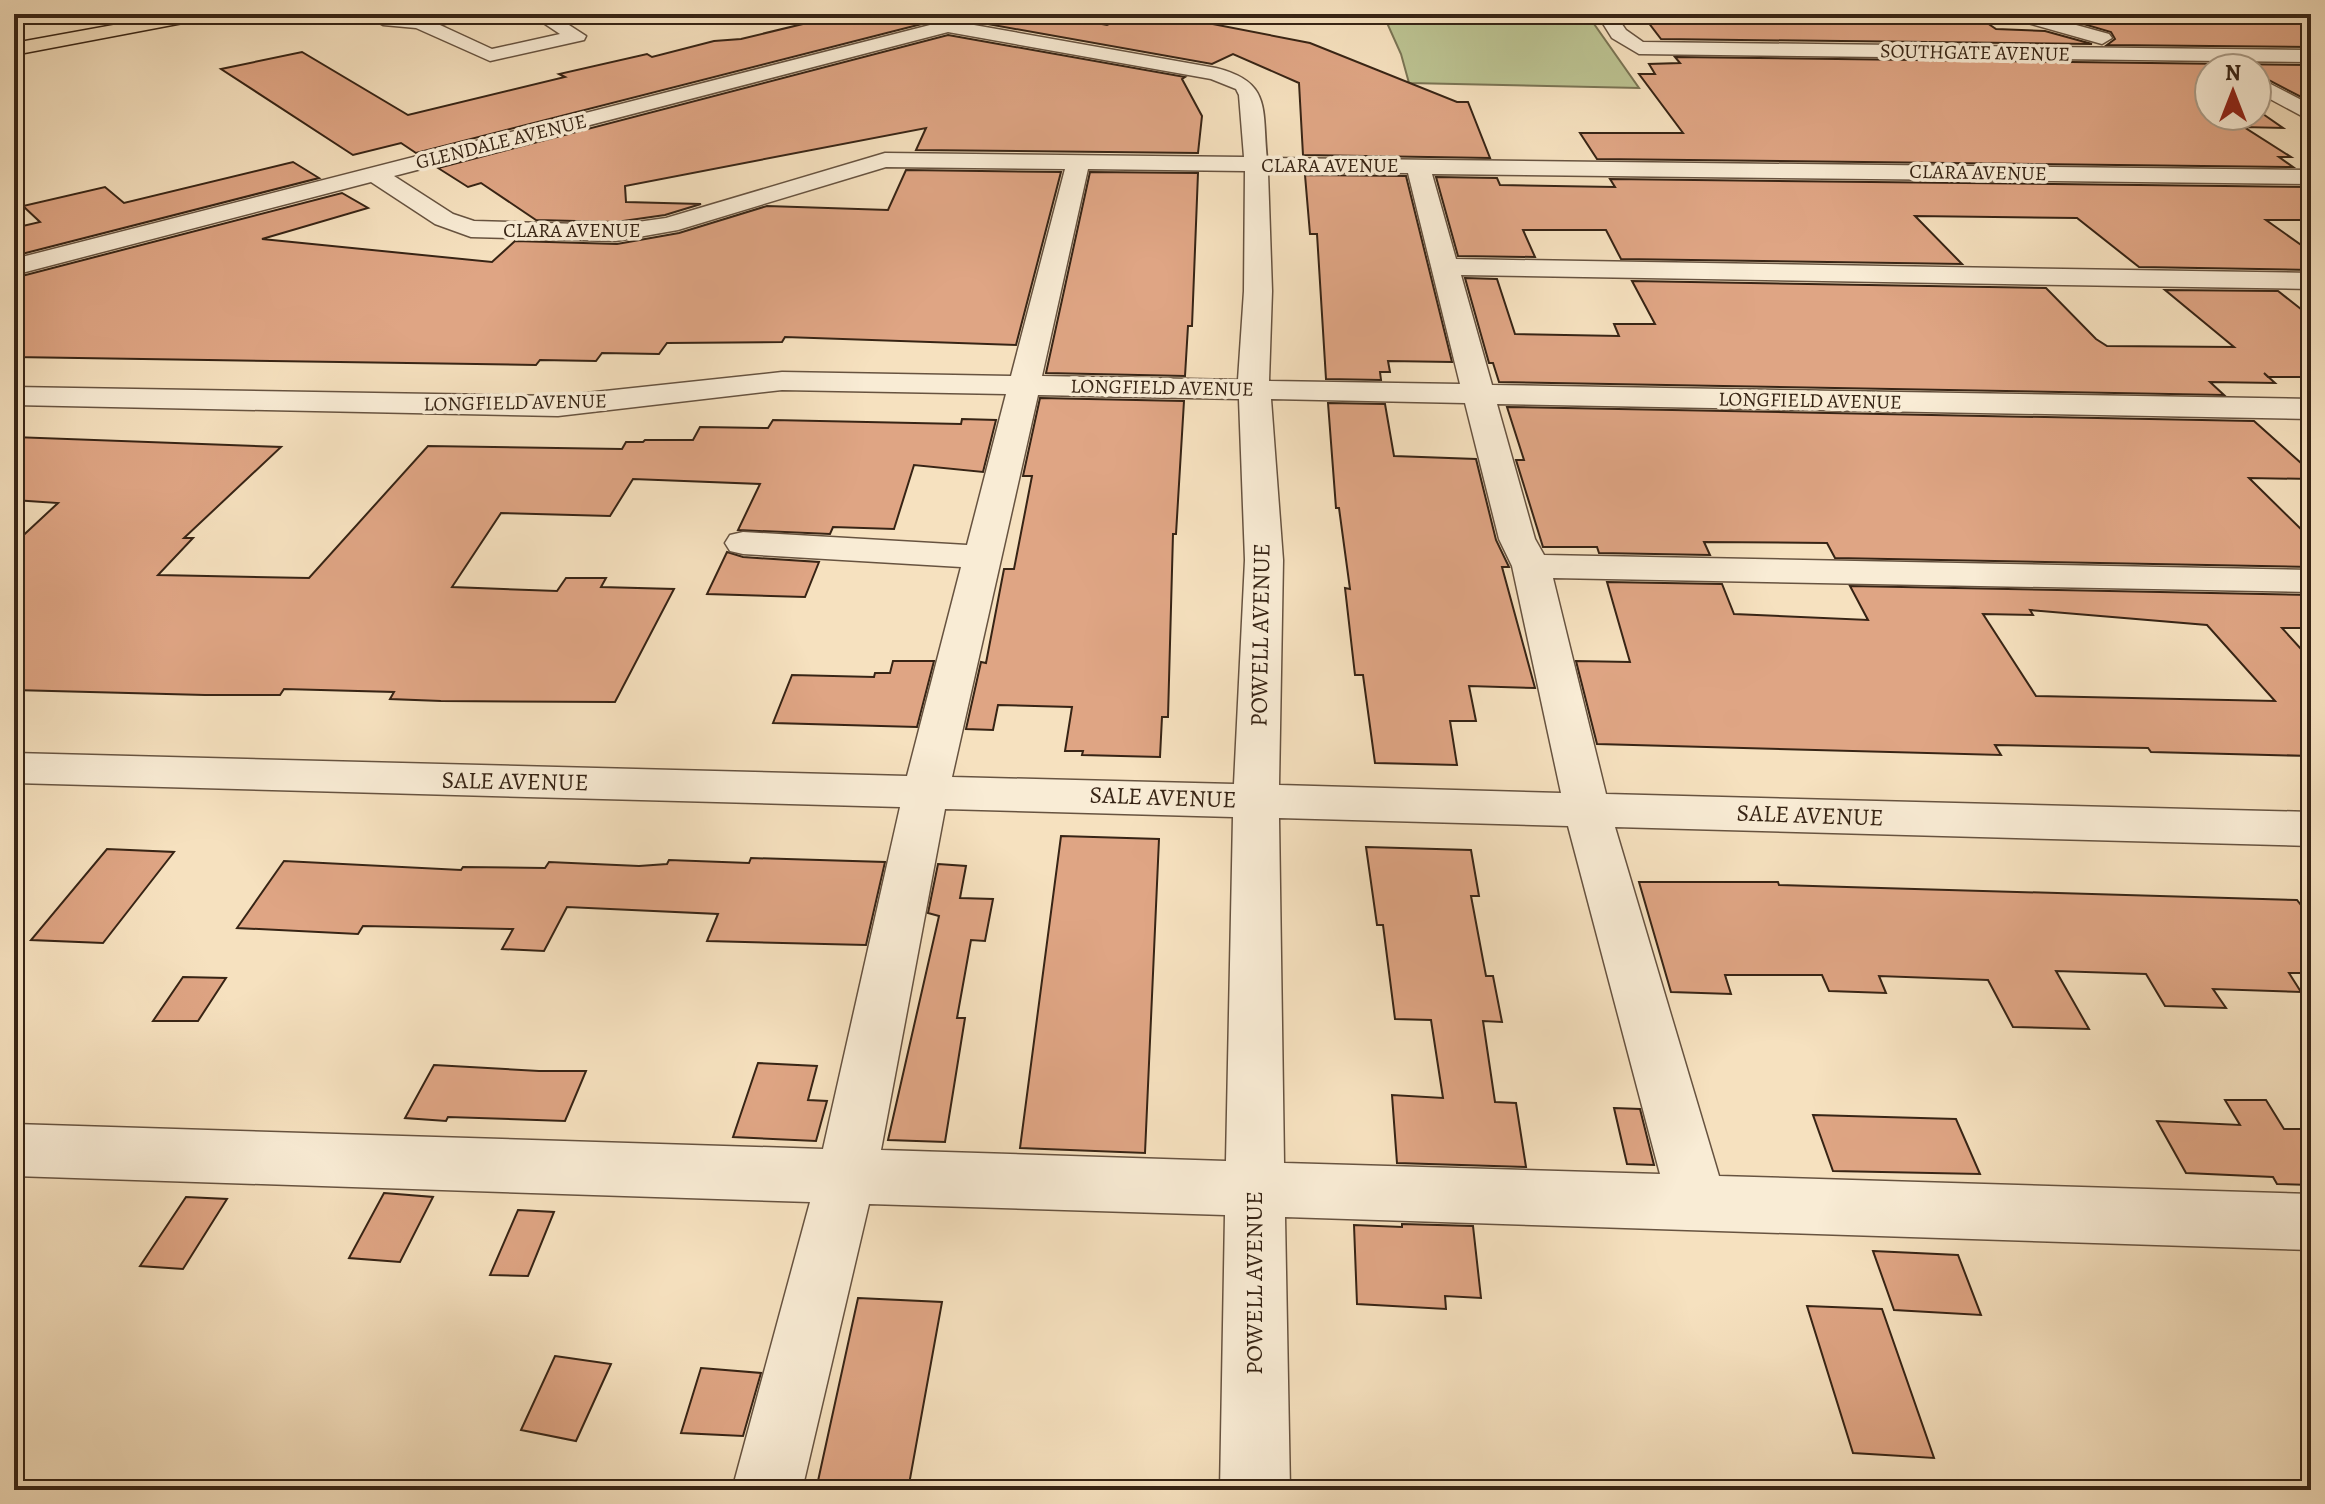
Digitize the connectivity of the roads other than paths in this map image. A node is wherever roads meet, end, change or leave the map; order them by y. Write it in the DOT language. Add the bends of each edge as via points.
graph roads {
  1 [pos="204,14"];
  2 [pos="372,14"];
  3 [pos="467,14"];
  4 [pos="539,14"];
  5 [pos="988,14"];
  6 [pos="1606,14"];
  7 [pos="2016,14"];
  8 [pos="2093,17"];
  9 [pos="421,23"];
  10 [pos="2057,25"];
  11 [pos="948,26"];
  12 [pos="14,49"];
  13 [pos="2161,54"];
  14 [pos="2311,56"];
  15 [pos="2193,63"];
  16 [pos="2273,92"];
  17 [pos="2311,114"];
  18 [pos="1078,163"];
  19 [pos="1255,165"];
  20 [pos="1418,166"];
  21 [pos="375,174"];
  22 [pos="2311,177"];
  23 [pos="14,267"];
  24 [pos="1446,267"];
  25 [pos="2311,281"];
  26 [pos="1025,384"];
  27 [pos="1254,389"];
  28 [pos="1480,393"];
  29 [pos="14,396"];
  30 [pos="2311,409"];
  31 [pos="743,543"];
  32 [pos="982,557"];
  33 [pos="1531,566"];
  34 [pos="2311,581"];
  35 [pos="14,768"];
  36 [pos="926,791"];
  37 [pos="1256,800"];
  38 [pos="1587,809"];
  39 [pos="2311,829"];
  40 [pos="14,1150"];
  41 [pos="846,1178"];
  42 [pos="1254,1188"];
  43 [pos="1698,1204"];
  44 [pos="2311,1222"];
  45 [pos="767,1490"];
  46 [pos="1255,1490"];
  1 -- 12 [label="main road"];
  2 -- 9 [label="street"];
  3 -- 9 [label="street"];
  4 -- 9 [label="street" via="577,36 490,55"];
  5 -- 11 [label="street, GLENDALE AVENUE"];
  6 -- 13 [label="street, SOUTHGATE AVENUE" via="1619,34 1639,48"];
  7 -- 10 [label="street"];
  8 -- 10 [label="street"];
  10 -- 13 [label="street"];
  11 -- 19 [label="street, POWELL AVENUE" via="1235,80 1250,95"];
  11 -- 21 [label="street, GLENDALE AVENUE"];
  13 -- 14 [label="street, SOUTHGATE AVENUE"];
  13 -- 15 [label="street"];
  16 -- 17 [label="street"];
  18 -- 19 [label="street, CLARA AVENUE"];
  18 -- 21 [label="street, CLARA AVENUE" via="875,162 669,225 616,233 456,225"];
  18 -- 26 [label="street"];
  19 -- 20 [label="street, CLARA AVENUE"];
  19 -- 27 [label="street, POWELL AVENUE"];
  20 -- 22 [label="street, CLARA AVENUE"];
  20 -- 24 [label="street"];
  21 -- 23 [label="street, GLENDALE AVENUE"];
  24 -- 25 [label="street"];
  24 -- 28 [label="street"];
  26 -- 27 [label="street, LONGFIELD AVENUE"];
  26 -- 29 [label="street, LONGFIELD AVENUE" via="745,382 558,406"];
  26 -- 32 [label="street"];
  27 -- 28 [label="street, LONGFIELD AVENUE"];
  27 -- 37 [label="street, POWELL AVENUE" via="1264,560"];
  28 -- 30 [label="street, LONGFIELD AVENUE"];
  28 -- 33 [label="street" via="1517,539"];
  31 -- 32 [label="street"];
  32 -- 36 [label="street"];
  33 -- 34 [label="street"];
  33 -- 38 [label="street"];
  35 -- 36 [label="street, SALE AVENUE"];
  36 -- 37 [label="street, SALE AVENUE"];
  36 -- 41 [label="street"];
  37 -- 38 [label="street, SALE AVENUE"];
  37 -- 42 [label="street, POWELL AVENUE"];
  38 -- 39 [label="street, SALE AVENUE"];
  38 -- 43 [label="street"];
  40 -- 41 [label="street"];
  41 -- 42 [label="street"];
  41 -- 45 [label="street"];
  42 -- 43 [label="street"];
  42 -- 46 [label="street, POWELL AVENUE"];
  43 -- 44 [label="street"];
}
